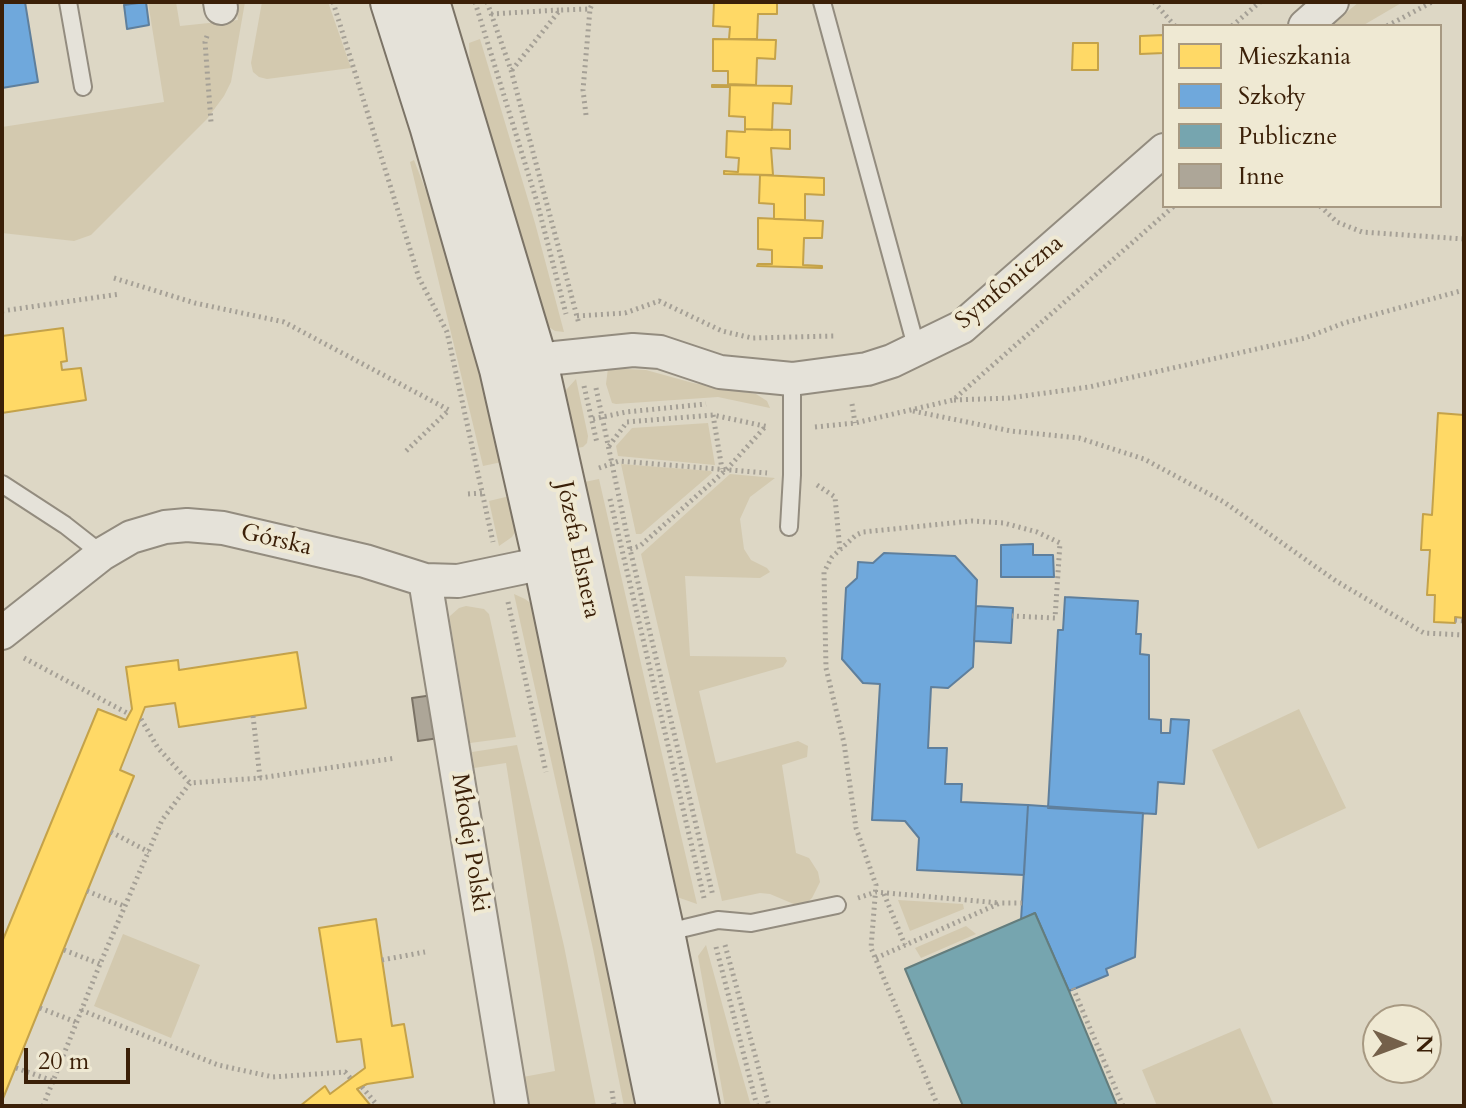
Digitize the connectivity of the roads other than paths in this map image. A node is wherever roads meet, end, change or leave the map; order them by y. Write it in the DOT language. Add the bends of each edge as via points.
graph roads {
  1 [pos="68,2"];
  2 [pos="393,2"];
  3 [pos="427,2"];
  4 [pos="822,2"];
  5 [pos="1332,2"];
  6 [pos="1307,24"];
  7 [pos="83,87"];
  8 [pos="1162,152"];
  9 [pos="917,350"];
  10 [pos="550,360"];
  11 [pos="792,379"];
  12 [pos="2,484"];
  13 [pos="789,527"];
  14 [pos="102,554"];
  15 [pos="562,560"];
  16 [pos="425,580"];
  17 [pos="9,644"];
  18 [pos="837,905"];
  19 [pos="662,933"];
  20 [pos="512,1106"];
  21 [pos="659,1106"];
  22 [pos="697,1106"];
  1 -- 7 [label="lane"];
  2 -- 10 [label="street, Józefa Elsnera" via="432,125"];
  3 -- 10 [label="street, Józefa Elsnera"];
  4 -- 9 [label="lane"];
  5 -- 6 [label="street"];
  8 -- 9 [label="street, Symfoniczna" via="962,327"];
  9 -- 11 [label="street, Symfoniczna" via="867,369"];
  10 -- 11 [label="street, Symfoniczna" via="660,352 720,372"];
  10 -- 15 [label="street, Józefa Elsnera"];
  11 -- 13 [label="lane"];
  12 -- 14 [label="lane"];
  14 -- 16 [label="street, Górska" via="131,537 187,525 223,528"];
  14 -- 17 [label="street, Górska"];
  15 -- 16 [label="street, Górska" via="458,581"];
  15 -- 19 [label="street, Józefa Elsnera"];
  15 -- 21 [label="street, Józefa Elsnera"];
  16 -- 20 [label="street, Młodej Polski"];
  18 -- 19 [label="lane" via="751,923 718,920"];
  19 -- 22 [label="street, Józefa Elsnera"];
}
